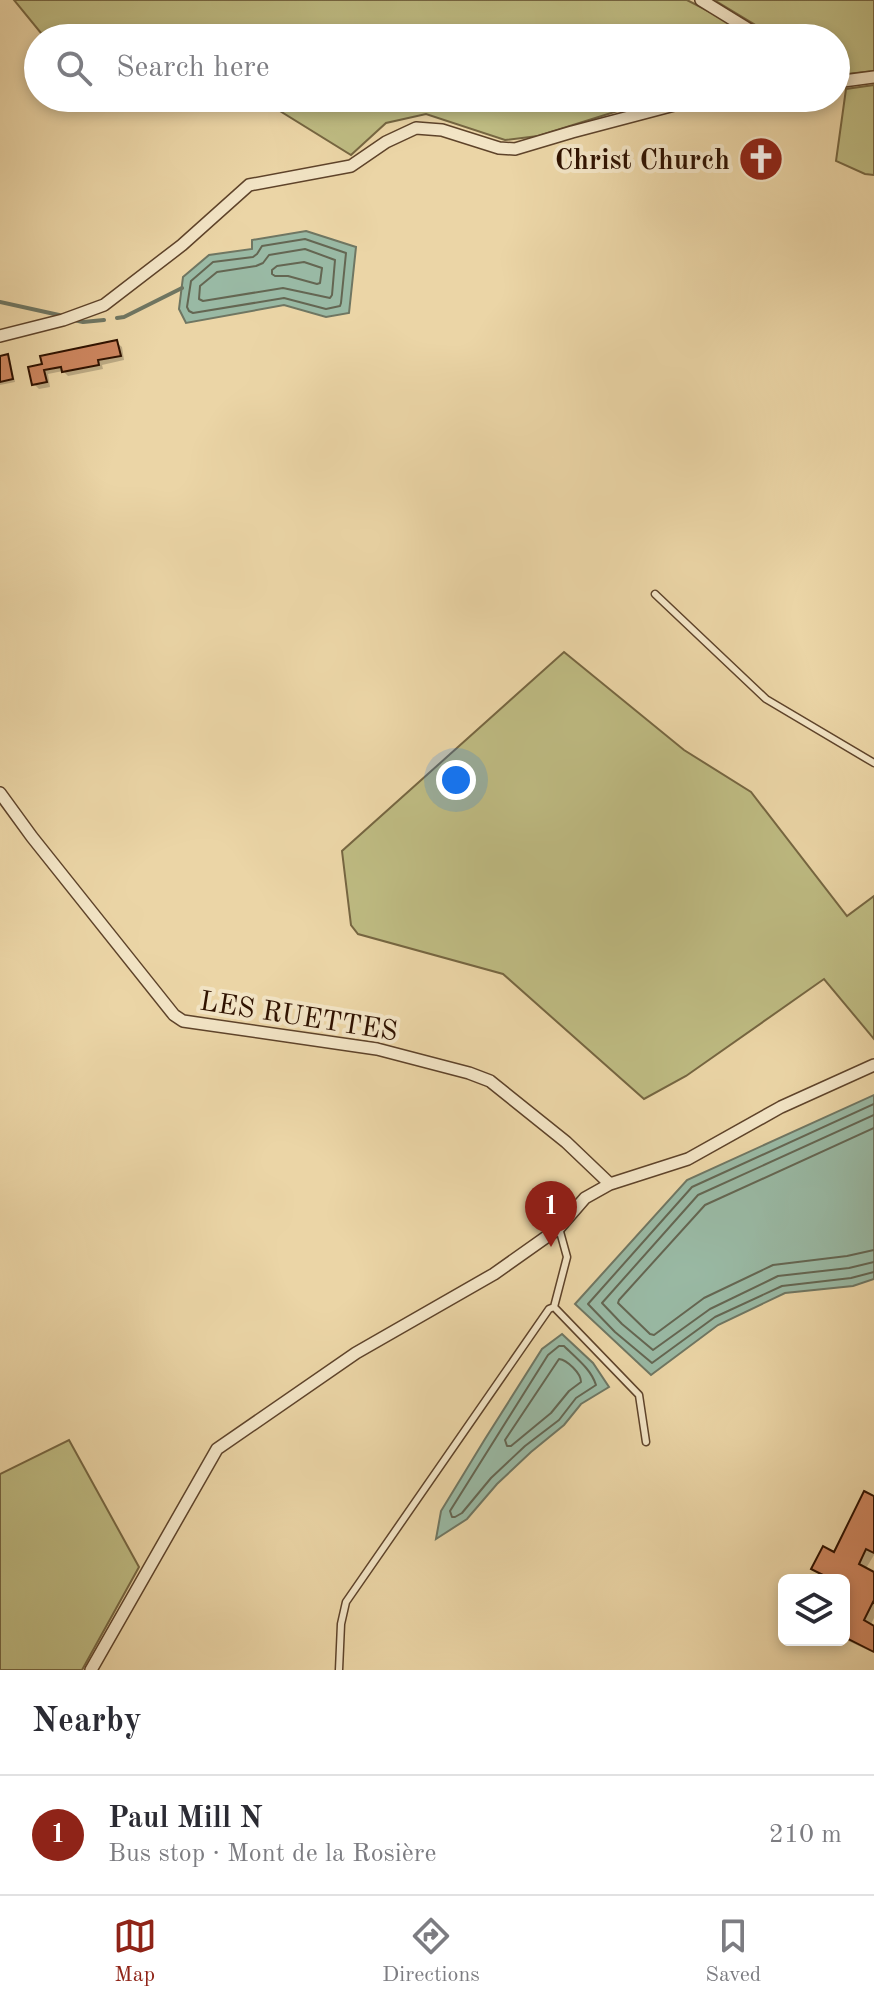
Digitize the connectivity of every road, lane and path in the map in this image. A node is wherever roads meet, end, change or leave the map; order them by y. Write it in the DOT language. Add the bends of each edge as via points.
graph roads {
  1 [pos="701,0"];
  2 [pos="740,24"];
  3 [pos="874,77"];
  4 [pos="850,80"];
  5 [pos="648,112"];
  6 [pos="0,336"];
  7 [pos="655,594"];
  8 [pos="874,763"];
  9 [pos="0,793"];
  10 [pos="874,1065"];
  11 [pos="610,1184"];
  12 [pos="559,1228"];
  13 [pos="554,1307"];
  14 [pos="646,1442"];
  15 [pos="91,1670"];
  16 [pos="339,1670"];
  1 -- 2 [label="street"];
  3 -- 4 [label="street"];
  5 -- 6 [label="street" via="515,149 416,128 351,166 249,185 104,305"];
  7 -- 8 [label="lane" via="766,699"];
  9 -- 11 [label="street, LES RUETTES" via="183,1021 377,1049 490,1081"];
  10 -- 11 [label="street" via="781,1107 688,1159"];
  11 -- 12 [label="street" via="585,1198"];
  12 -- 13 [label="lane" via="567,1257"];
  12 -- 15 [label="street" via="494,1274 356,1353 217,1449"];
  13 -- 14 [label="lane" via="639,1395"];
  13 -- 16 [label="lane" via="346,1602"];
}
